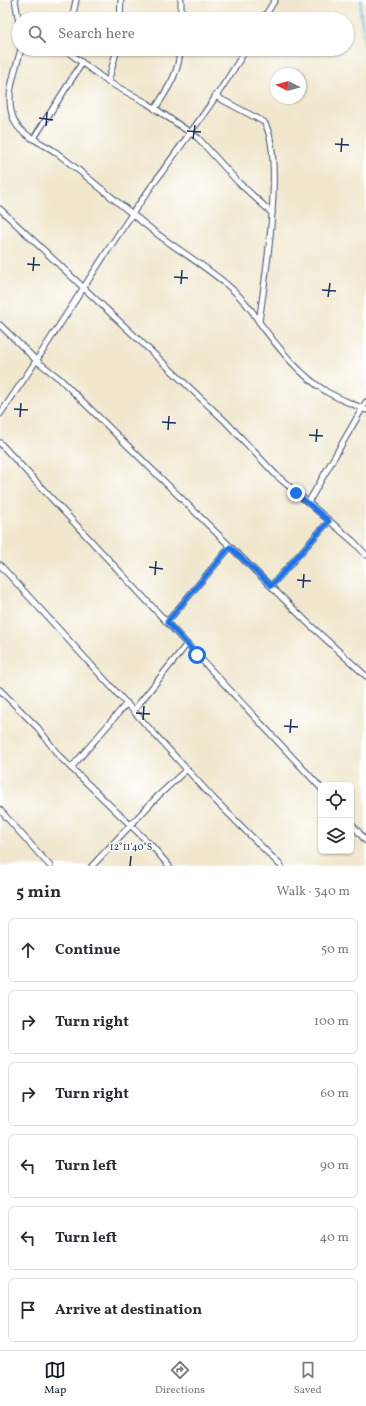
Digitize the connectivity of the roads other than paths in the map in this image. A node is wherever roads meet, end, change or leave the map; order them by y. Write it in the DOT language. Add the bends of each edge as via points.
graph roads {
  1 [pos="15,0"];
  2 [pos="76,0"];
  3 [pos="120,0"];
  4 [pos="181,0"];
  5 [pos="275,0"];
  6 [pos="17,12"];
  7 [pos="73,12"];
  8 [pos="120,12"];
  9 [pos="181,12"];
  10 [pos="267,12"];
  11 [pos="19,56"];
  12 [pos="73,56"];
  13 [pos="115,56"];
  14 [pos="180,56"];
  15 [pos="241,56"];
  16 [pos="82,63"];
  17 [pos="108,82"];
  18 [pos="215,96"];
  19 [pos="155,109"];
  20 [pos="191,133"];
  21 [pos="34,138"];
  22 [pos="0,209"];
  23 [pos="272,213"];
  24 [pos="132,214"];
  25 [pos="84,289"];
  26 [pos="259,322"];
  27 [pos="0,325"];
  28 [pos="37,361"];
  29 [pos="366,402"];
  30 [pos="364,409"];
  31 [pos="0,414"];
  32 [pos="0,443"];
  33 [pos="308,503"];
  34 [pos="329,521"];
  35 [pos="230,547"];
  36 [pos="366,554"];
  37 [pos="0,565"];
  38 [pos="271,586"];
  39 [pos="167,622"];
  40 [pos="187,644"];
  41 [pos="366,676"];
  42 [pos="0,690"];
  43 [pos="127,703"];
  44 [pos="134,710"];
  45 [pos="71,768"];
  46 [pos="187,769"];
  47 [pos="318,785"];
  48 [pos="0,810"];
  49 [pos="131,826"];
  50 [pos="354,827"];
  51 [pos="366,841"];
  52 [pos="50,866"];
  53 [pos="92,866"];
  54 [pos="169,866"];
  55 [pos="281,866"];
  1 -- 6 [label="street"];
  2 -- 7 [label="street"];
  3 -- 8 [label="street"];
  4 -- 9 [label="street"];
  5 -- 10 [label="street"];
  11 -- 21 [label="street" via="10,90 10,106 16,125"];
  12 -- 16 [label="street"];
  13 -- 17 [label="street"];
  14 -- 19 [label="street" via="176,75"];
  15 -- 18 [label="street"];
  16 -- 17 [label="street"];
  16 -- 21 [label="street"];
  17 -- 19 [label="street"];
  18 -- 20 [label="street"];
  18 -- 23 [label="street" via="260,119 267,126 272,152"];
  19 -- 20 [label="street"];
  20 -- 23 [label="street" via="204,143 242,187"];
  20 -- 24 [label="street"];
  21 -- 24 [label="street"];
  22 -- 25 [label="street"];
  23 -- 26 [label="street"];
  24 -- 25 [label="street"];
  24 -- 26 [label="street" via="238,295 253,311"];
  25 -- 28 [label="street"];
  25 -- 33 [label="street"];
  26 -- 30 [label="street" via="288,358 306,375 326,391"];
  27 -- 28 [label="street"];
  28 -- 31 [label="street"];
  28 -- 35 [label="street" via="65,385"];
  29 -- 30 [label="street"];
  30 -- 33 [label="street"];
  32 -- 39 [label="street"];
  33 -- 34 [label="street"];
  34 -- 36 [label="street"];
  34 -- 38 [label="street"];
  35 -- 38 [label="street"];
  35 -- 39 [label="street"];
  37 -- 43 [label="street" via="65,639"];
  38 -- 41 [label="street"];
  39 -- 40 [label="street"];
  40 -- 44 [label="street"];
  40 -- 47 [label="street"];
  42 -- 45 [label="street" via="38,728"];
  43 -- 44 [label="street"];
  43 -- 45 [label="street"];
  44 -- 46 [label="street"];
  45 -- 49 [label="street"];
  46 -- 49 [label="street"];
  46 -- 55 [label="street"];
  48 -- 52 [label="street"];
  49 -- 53 [label="street"];
  49 -- 54 [label="street"];
  50 -- 51 [label="street"];
}
